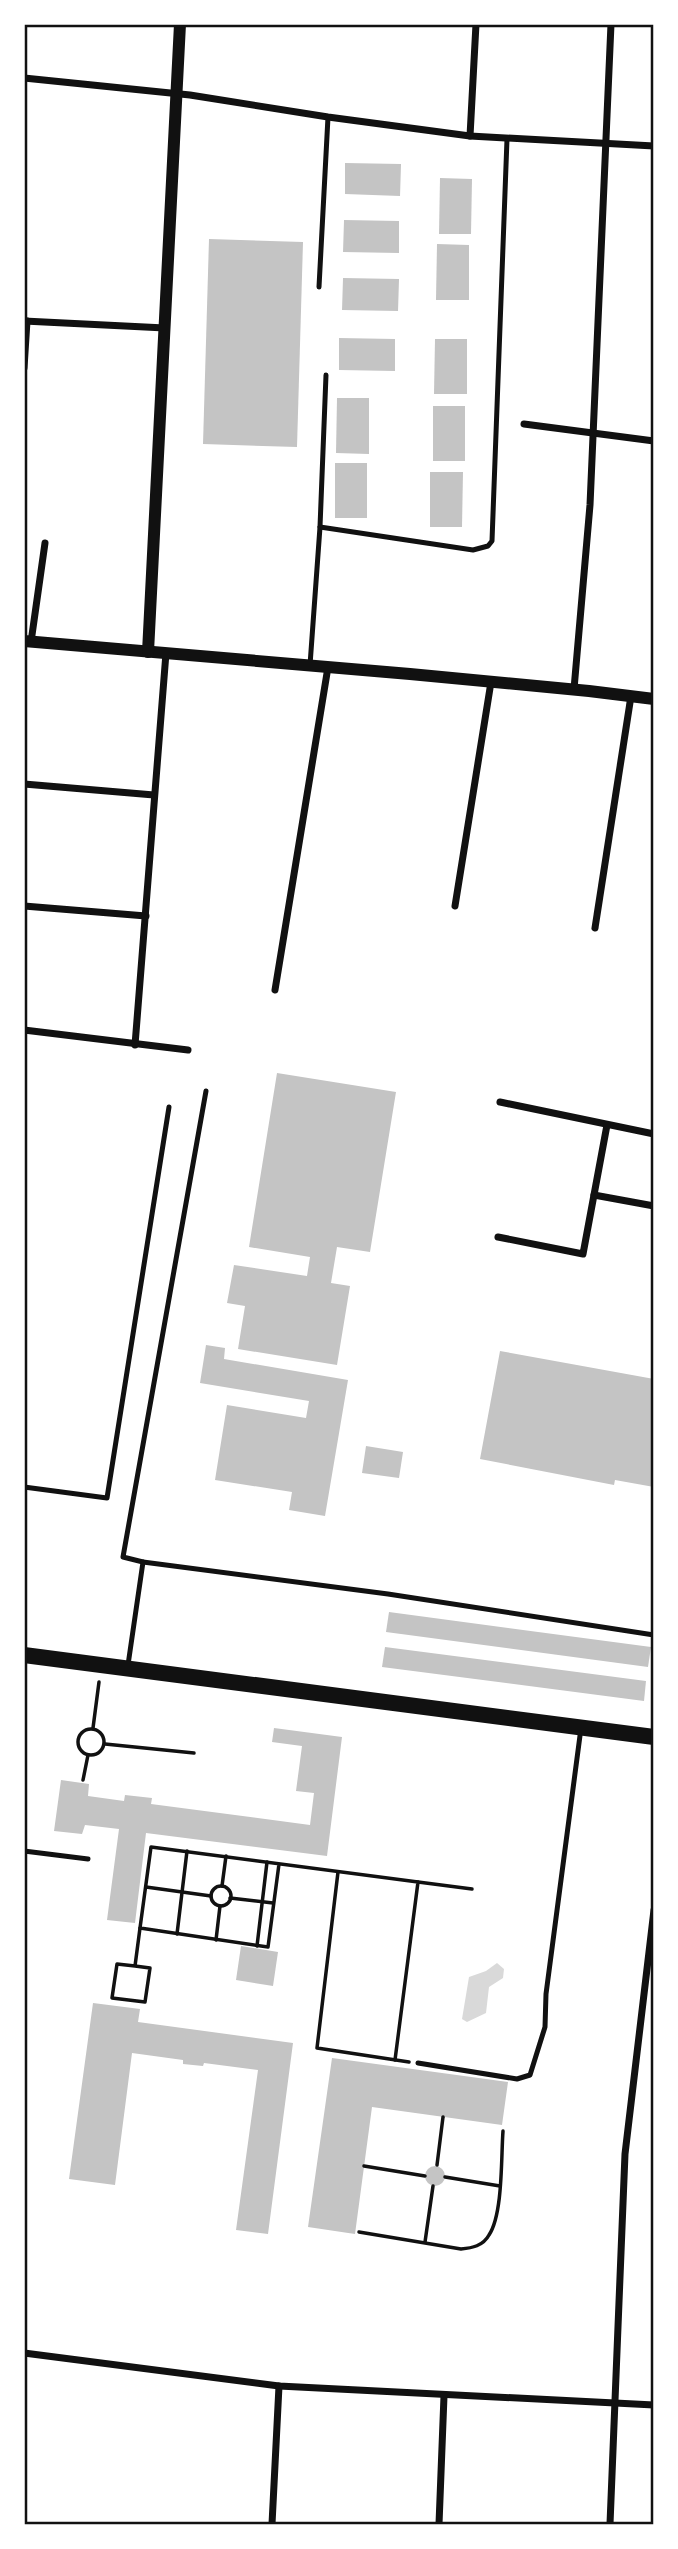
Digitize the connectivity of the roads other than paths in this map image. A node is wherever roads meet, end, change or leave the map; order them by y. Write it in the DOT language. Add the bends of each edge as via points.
graph roads {
  1 [pos="180,24"];
  2 [pos="475,24"];
  3 [pos="611,24"];
  4 [pos="24,78"];
  5 [pos="177,93"];
  6 [pos="328,117"];
  7 [pos="470,136"];
  8 [pos="507,139"];
  9 [pos="605,143"];
  10 [pos="653,146"];
  11 [pos="319,287"];
  12 [pos="26,321"];
  13 [pos="165,328"];
  14 [pos="24,368"];
  15 [pos="326,375"];
  16 [pos="524,424"];
  17 [pos="593,435"];
  18 [pos="653,441"];
  19 [pos="320,527"];
  20 [pos="45,543"];
  21 [pos="28,642"];
  22 [pos="148,652"];
  23 [pos="166,653"];
  24 [pos="310,665"];
  25 [pos="328,667"];
  26 [pos="491,682"];
  27 [pos="574,689"];
  28 [pos="631,696"];
  29 [pos="653,699"];
  30 [pos="24,784"];
  31 [pos="154,795"];
  32 [pos="24,906"];
  33 [pos="455,906"];
  34 [pos="146,915"];
  35 [pos="595,928"];
  36 [pos="275,990"];
  37 [pos="24,1030"];
  38 [pos="135,1045"];
  39 [pos="188,1050"];
  40 [pos="206,1091"];
  41 [pos="500,1102"];
  42 [pos="169,1107"];
  43 [pos="607,1125"];
  44 [pos="653,1134"];
  45 [pos="594,1195"];
  46 [pos="653,1206"];
  47 [pos="498,1237"];
  48 [pos="24,1487"];
  49 [pos="144,1562"];
  50 [pos="653,1635"];
  51 [pos="24,1655"];
  52 [pos="128,1668"];
  53 [pos="581,1728"];
  54 [pos="653,1737"];
  55 [pos="24,1851"];
  56 [pos="88,1859"];
  57 [pos="653,1910"];
  58 [pos="651,1944"];
  59 [pos="418,2063"];
  60 [pos="24,2353"];
  61 [pos="279,2386"];
  62 [pos="444,2396"];
  63 [pos="616,2403"];
  64 [pos="653,2405"];
  65 [pos="272,2525"];
  66 [pos="439,2525"];
  67 [pos="610,2525"];
  1 -- 5 [label="street"];
  2 -- 7 [label="street"];
  3 -- 9 [label="street"];
  4 -- 5 [label="street"];
  5 -- 6 [label="street"];
  5 -- 13 [label="street"];
  6 -- 7 [label="street"];
  6 -- 11 [label="lane"];
  7 -- 8 [label="street"];
  8 -- 9 [label="street"];
  8 -- 19 [label="lane" via="492,541 473,550"];
  9 -- 10 [label="street"];
  9 -- 17 [label="street"];
  12 -- 13 [label="street"];
  12 -- 14 [label="street"];
  13 -- 22 [label="street"];
  15 -- 19 [label="lane"];
  16 -- 17 [label="street"];
  17 -- 18 [label="street"];
  17 -- 27 [label="street"];
  19 -- 24 [label="lane"];
  20 -- 21 [label="street"];
  21 -- 22 [label="street"];
  22 -- 23 [label="street"];
  23 -- 24 [label="street"];
  23 -- 31 [label="street"];
  24 -- 25 [label="street"];
  25 -- 26 [label="street"];
  25 -- 36 [label="street"];
  26 -- 27 [label="street"];
  26 -- 33 [label="street"];
  27 -- 28 [label="street"];
  28 -- 29 [label="street"];
  28 -- 35 [label="street"];
  30 -- 31 [label="street"];
  31 -- 34 [label="street"];
  32 -- 34 [label="street"];
  34 -- 38 [label="street"];
  37 -- 38 [label="street"];
  38 -- 39 [label="street"];
  40 -- 49 [label="lane" via="123,1557"];
  41 -- 43 [label="street"];
  42 -- 48 [label="lane" via="107,1497"];
  43 -- 44 [label="street"];
  43 -- 45 [label="street"];
  45 -- 46 [label="street"];
  45 -- 47 [label="street" via="583,1254"];
  49 -- 50 [label="lane"];
  49 -- 52 [label="lane"];
  51 -- 52 [label="main road"];
  52 -- 53 [label="main road"];
  53 -- 54 [label="main road"];
  53 -- 59 [label="lane" via="545,2027 534,2069 517,2079"];
  55 -- 56 [label="lane"];
  57 -- 58 [label="street"];
  58 -- 63 [label="street" via="625,2154"];
  60 -- 61 [label="street"];
  61 -- 62 [label="street"];
  61 -- 65 [label="street"];
  62 -- 63 [label="street"];
  62 -- 66 [label="street"];
  63 -- 64 [label="street"];
  63 -- 67 [label="street"];
}
